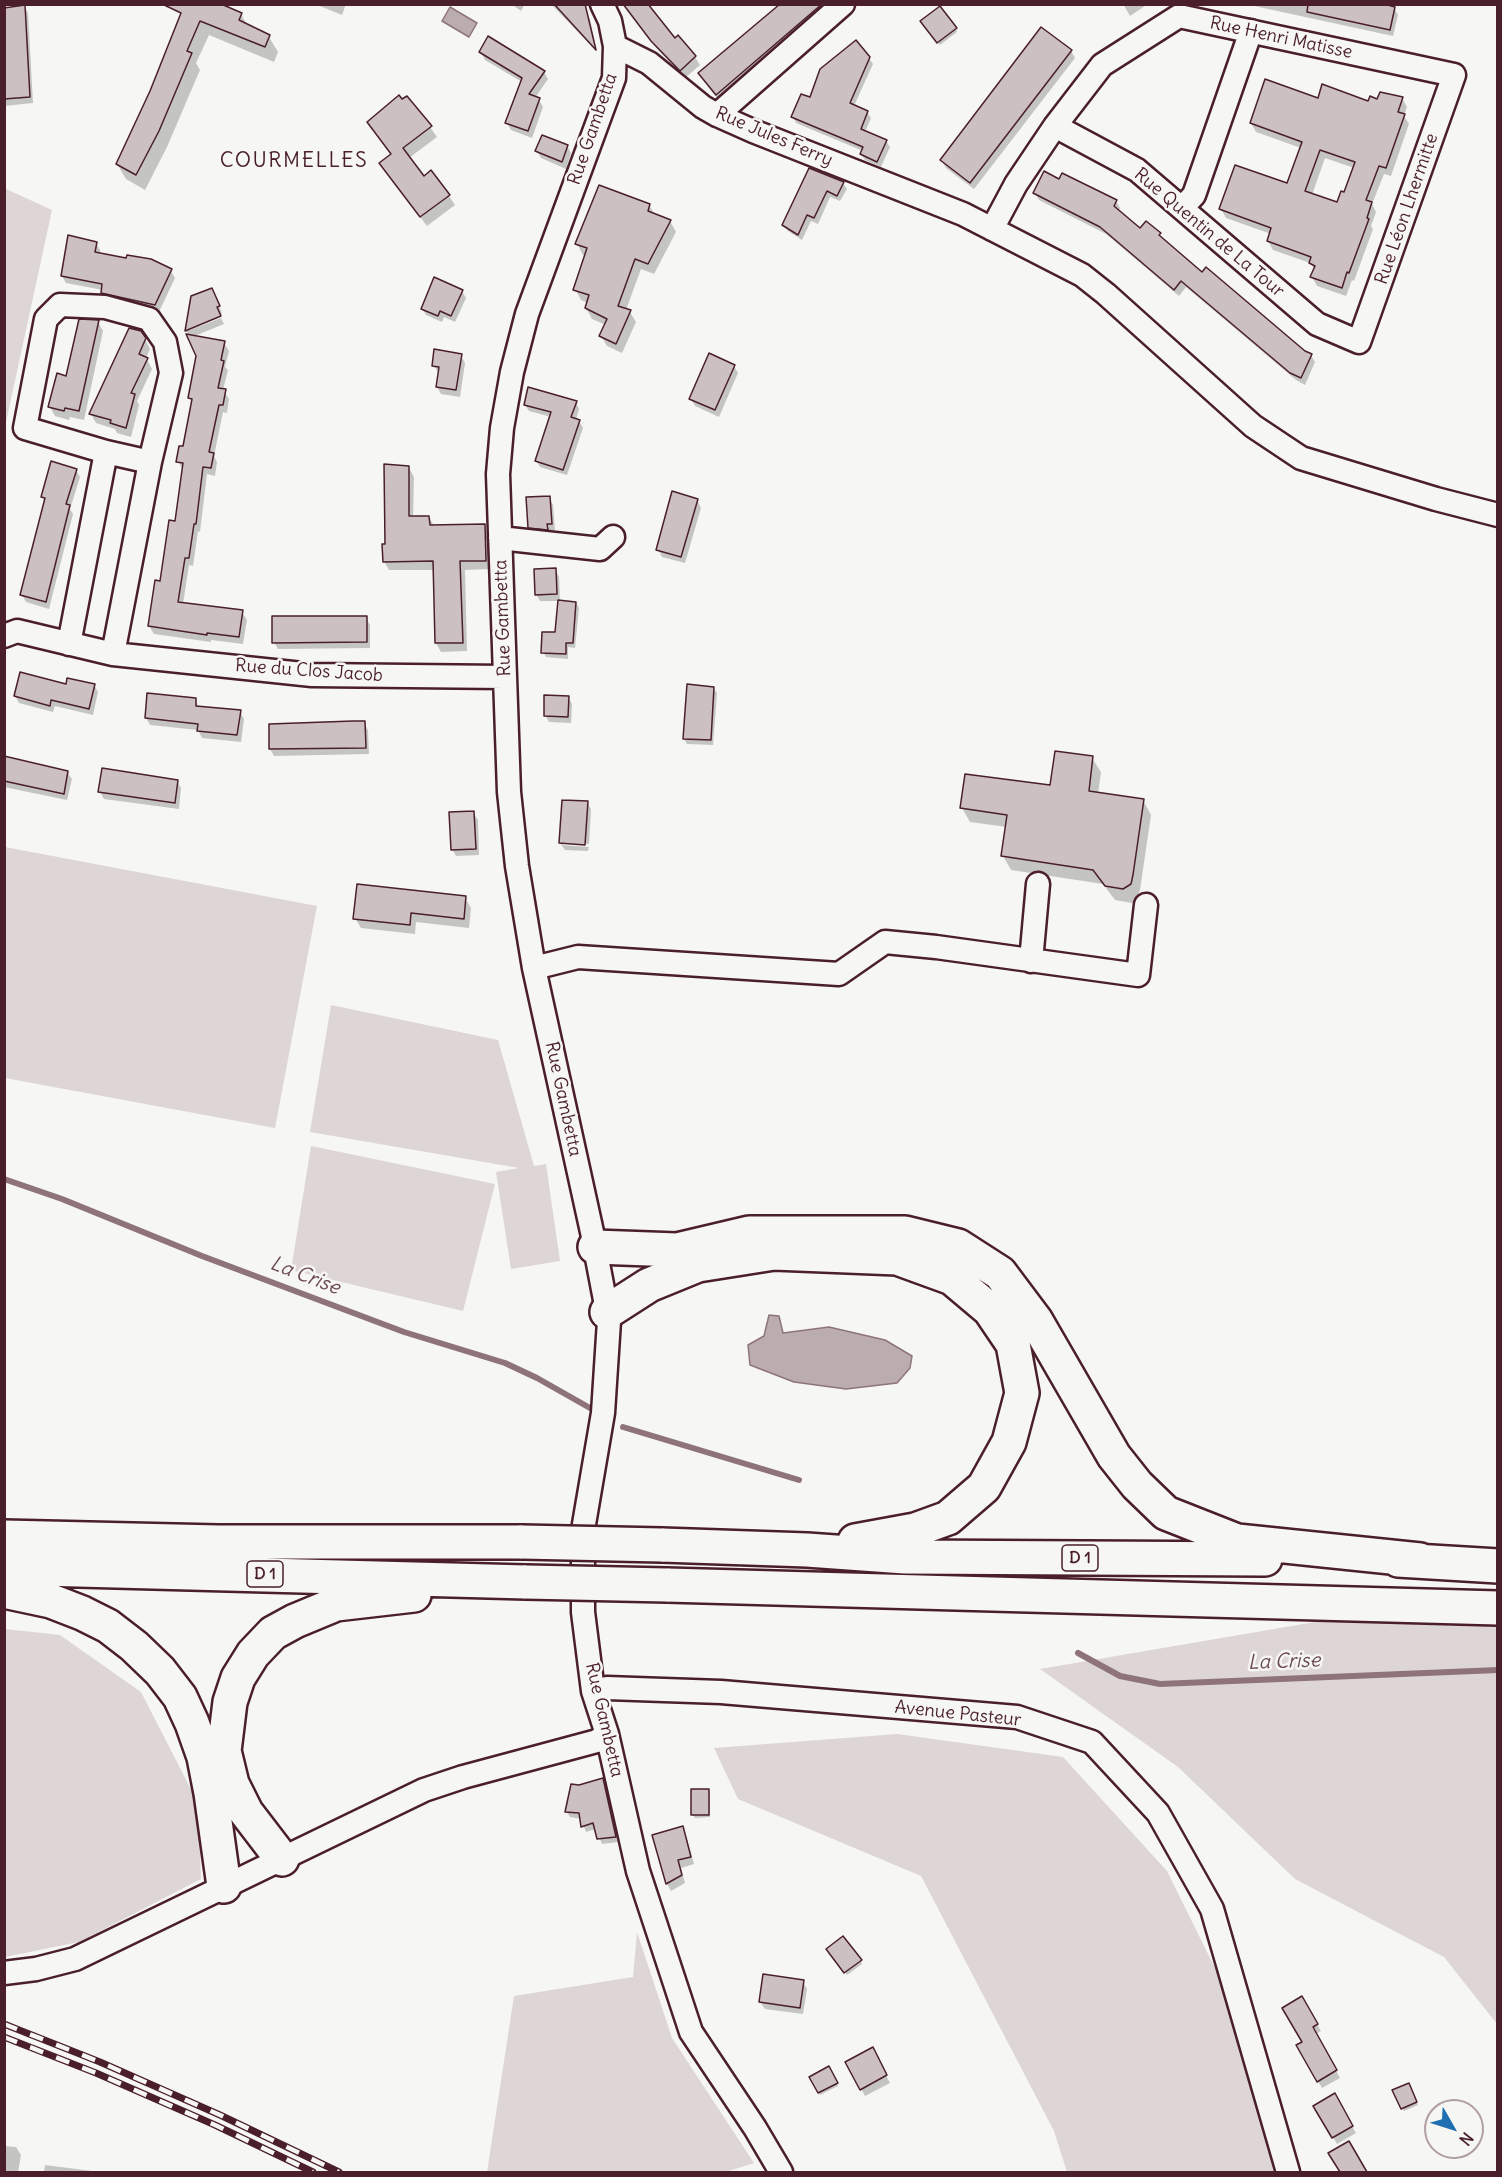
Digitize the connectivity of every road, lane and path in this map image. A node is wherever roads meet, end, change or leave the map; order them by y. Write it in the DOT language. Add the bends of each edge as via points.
graph roads {
  1 [pos="602,4"];
  2 [pos="843,4"];
  3 [pos="1251,31"];
  4 [pos="615,46"];
  5 [pos="1454,75"];
  6 [pos="717,115"];
  7 [pos="1055,126"];
  8 [pos="1182,208"];
  9 [pos="992,229"];
  10 [pos="1359,342"];
  11 [pos="106,452"];
  12 [pos="150,462"];
  13 [pos="1497,515"];
  14 [pos="613,537"];
  15 [pos="500,538"];
  16 [pos="4,636"];
  17 [pos="69,644"];
  18 [pos="113,654"];
  19 [pos="505,677"];
  20 [pos="1038,884"];
  21 [pos="1146,905"];
  22 [pos="1031,961"];
  23 [pos="534,968"];
  24 [pos="595,1247"];
  25 [pos="607,1312"];
  26 [pos="4,1537"];
  27 [pos="807,1550"];
  28 [pos="1420,1560"];
  29 [pos="1497,1566"];
  30 [pos="4,1568"];
  31 [pos="526,1582"];
  32 [pos="4,1591"];
  33 [pos="1497,1608"];
  34 [pos="593,1691"];
  35 [pos="607,1734"];
  36 [pos="282,1859"];
  37 [pos="224,1886"];
  38 [pos="4,1972"];
  39 [pos="781,2172"];
  40 [pos="1288,2172"];
  1 -- 4 [label="street, Rue Gambetta"];
  2 -- 6 [label="street"];
  3 -- 5 [label="street, Rue Henri Matisse"];
  3 -- 7 [label="street, Rue Henri Matisse" via="1179,15 1102,65"];
  3 -- 8 [label="street" via="1194,195"];
  4 -- 6 [label="street, Rue Jules Ferry" via="649,63"];
  4 -- 15 [label="street, Rue Gambetta" via="614,78 527,314 513,372 498,474"];
  5 -- 10 [label="street, Rue Léon Lhermitte"];
  6 -- 9 [label="street, Rue Jules Ferry"];
  7 -- 8 [label="street, Rue Quentin de La Tour" via="1137,170"];
  7 -- 9 [label="street, Rue Henri Matisse" via="1016,184"];
  8 -- 10 [label="street, Rue Quentin de La Tour" via="1317,324"];
  9 -- 13 [label="street, Rue Jules Ferry" via="1082,275 1253,426 1302,458"];
  11 -- 12 [label="street"];
  11 -- 12 [label="street" via="25,428 46,319 60,305 105,307 149,320 165,342 171,373"];
  11 -- 17 [label="street"];
  12 -- 18 [label="street"];
  14 -- 15 [label="street" via="600,549"];
  15 -- 19 [label="street, Rue Gambetta"];
  16 -- 17 [label="street, Rue du Clos Jacob" via="17,631"];
  17 -- 18 [label="street, Rue du Clos Jacob"];
  18 -- 19 [label="street, Rue du Clos Jacob" via="312,675"];
  19 -- 23 [label="street, Rue Gambetta" via="509,792"];
  20 -- 22 [label="street"];
  21 -- 22 [label="street" via="1138,975"];
  22 -- 23 [label="street" via="885,942 839,974 578,957"];
  23 -- 24 [label="street, Rue Gambetta"];
  24 -- 25 [label="street, Rue Gambetta"];
  24 -- 28 [label="highway" via="677,1250 749,1233 905,1233 958,1246 1000,1273 1036,1322 1114,1456 1166,1513 1237,1541"];
  25 -- 27 [label="highway" via="649,1285 698,1264 774,1254 897,1258 952,1278 990,1311 1013,1344 1022,1393 1009,1442 984,1487 948,1518 915,1530"];
  25 -- 34 [label="street, Rue Gambetta" via="603,1413 583,1530 583,1612"];
  26 -- 27 [label="highway, D 1, bridge" via="522,1542"];
  27 -- 28 [label="highway, D 1" via="905,1557"];
  28 -- 29 [label="highway, D 1"];
  30 -- 31 [label="highway, D 1"];
  31 -- 33 [label="highway, D 1, bridge"];
  31 -- 36 [label="highway" via="336,1604 273,1633 253,1654 238,1678 230,1702 224,1751 232,1784 246,1812"];
  32 -- 37 [label="highway" via="51,1602 108,1626 160,1671 180,1697 204,1757"];
  34 -- 35 [label="street, Rue Gambetta"];
  34 -- 40 [label="street, Avenue Pasteur" via="607,1688 721,1692 1017,1717 1092,1742 1158,1813 1212,1909"];
  35 -- 36 [label="street" via="597,1741 424,1790"];
  35 -- 39 [label="street, Rue Gambetta" via="639,1871 691,2032"];
  36 -- 37 [label="street"];
  37 -- 38 [label="street" via="75,1959 44,1968"];
}
